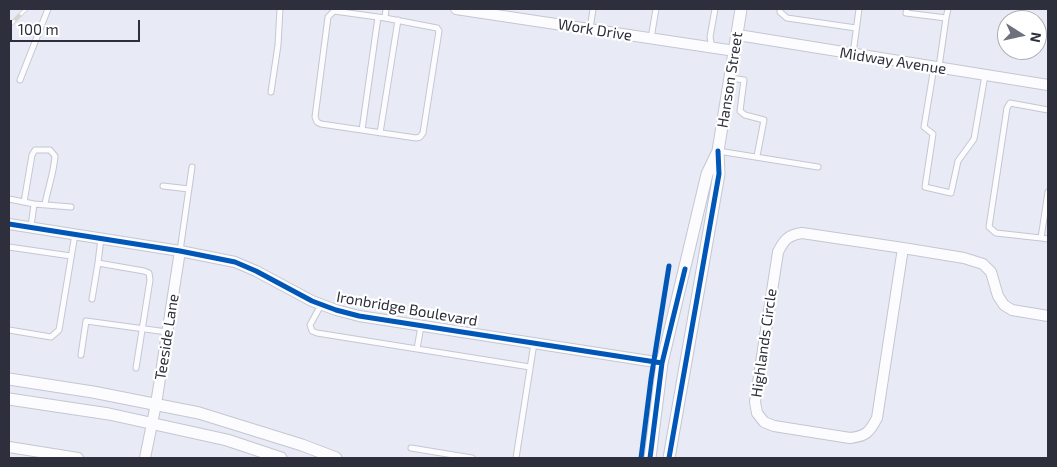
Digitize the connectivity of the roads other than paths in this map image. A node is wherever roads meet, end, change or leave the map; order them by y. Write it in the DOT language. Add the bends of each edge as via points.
graph roads {
  1 [pos="48,9"];
  2 [pos="280,9"];
  3 [pos="386,9"];
  4 [pos="456,9"];
  5 [pos="593,9"];
  6 [pos="656,9"];
  7 [pos="715,9"];
  8 [pos="741,9"];
  9 [pos="780,9"];
  10 [pos="859,9"];
  11 [pos="907,9"];
  12 [pos="948,9"];
  13 [pos="378,17"];
  14 [pos="385,18"];
  15 [pos="946,18"];
  16 [pos="398,20"];
  17 [pos="856,28"];
  18 [pos="590,29"];
  19 [pos="738,35"];
  20 [pos="651,38"];
  21 [pos="712,48"];
  22 [pos="735,51"];
  23 [pos="853,54"];
  24 [pos="936,67"];
  25 [pos="985,75"];
  26 [pos="730,78"];
  27 [pos="20,80"];
  28 [pos="1048,85"];
  29 [pos="271,92"];
  30 [pos="1048,110"];
  31 [pos="362,130"];
  32 [pos="380,133"];
  33 [pos="718,151"];
  34 [pos="757,156"];
  35 [pos="192,167"];
  36 [pos="818,167"];
  37 [pos="163,186"];
  38 [pos="189,189"];
  39 [pos="1048,192"];
  40 [pos="9,199"];
  41 [pos="24,202"];
  42 [pos="34,204"];
  43 [pos="46,204"];
  44 [pos="71,207"];
  45 [pos="9,224"];
  46 [pos="31,227"];
  47 [pos="75,234"];
  48 [pos="102,238"];
  49 [pos="1041,238"];
  50 [pos="1048,239"];
  51 [pos="9,247"];
  52 [pos="903,248"];
  53 [pos="180,251"];
  54 [pos="71,256"];
  55 [pos="98,263"];
  56 [pos="92,299"];
  57 [pos="320,305"];
  58 [pos="1048,316"];
  59 [pos="421,326"];
  60 [pos="142,329"];
  61 [pos="9,330"];
  62 [pos="167,332"];
  63 [pos="534,343"];
  64 [pos="417,349"];
  65 [pos="81,355"];
  66 [pos="662,363"];
  67 [pos="530,367"];
  68 [pos="136,368"];
  69 [pos="9,380"];
  70 [pos="9,399"];
  71 [pos="156,404"];
  72 [pos="153,424"];
  73 [pos="9,447"];
  74 [pos="411,448"];
  75 [pos="78,458"];
  76 [pos="145,458"];
  77 [pos="281,458"];
  78 [pos="336,458"];
  79 [pos="472,458"];
  80 [pos="516,458"];
  81 [pos="650,458"];
  82 [pos="669,458"];
  1 -- 27 [label="lane"];
  2 -- 29 [label="lane"];
  3 -- 14 [label="lane"];
  4 -- 18 [label="street, Work Drive"];
  5 -- 18 [label="lane"];
  6 -- 20 [label="lane"];
  7 -- 21 [label="lane" via="710,37"];
  8 -- 19 [label="street, Hanson Street"];
  9 -- 17 [label="lane" via="787,18"];
  10 -- 17 [label="lane"];
  11 -- 15 [label="lane" via="906,13"];
  12 -- 15 [label="lane"];
  13 -- 14 [label="lane"];
  13 -- 31 [label="lane"];
  13 -- 31 [label="lane" via="334,11 328,17 315,117 321,124"];
  14 -- 16 [label="lane"];
  15 -- 24 [label="lane"];
  16 -- 32 [label="lane"];
  16 -- 32 [label="lane" via="435,26 439,31 423,133 416,138"];
  17 -- 23 [label="lane"];
  18 -- 20 [label="street, Work Drive"];
  19 -- 22 [label="street, Hanson Street"];
  19 -- 23 [label="street, Midway Avenue"];
  20 -- 21 [label="street, Work Drive"];
  21 -- 22 [label="street, Work Drive"];
  22 -- 26 [label="street, Hanson Street"];
  23 -- 24 [label="street, Midway Avenue"];
  24 -- 25 [label="street, Midway Avenue"];
  24 -- 25 [label="lane" via="924,127 933,134 925,187 951,193 958,161 974,139"];
  25 -- 28 [label="street, Midway Avenue"];
  26 -- 33 [label="street, Hanson Street"];
  26 -- 34 [label="lane" via="744,80 740,111 764,120"];
  30 -- 49 [label="lane" via="1010,103 1007,108 990,227 996,233"];
  31 -- 32 [label="lane"];
  33 -- 34 [label="lane"];
  33 -- 66 [label="street, Hanson Street" via="707,174"];
  33 -- 82 [label="street, Hanson Street" via="719,174"];
  34 -- 36 [label="lane"];
  35 -- 38 [label="lane"];
  37 -- 38 [label="lane"];
  38 -- 53 [label="lane"];
  39 -- 49 [label="lane"];
  40 -- 41 [label="lane"];
  41 -- 42 [label="lane"];
  41 -- 43 [label="lane" via="32,155 35,150 42,149 50,150 55,156"];
  42 -- 43 [label="lane"];
  42 -- 46 [label="lane"];
  43 -- 44 [label="lane"];
  45 -- 46 [label="street, Ironbridge Boulevard"];
  46 -- 47 [label="street, Ironbridge Boulevard"];
  47 -- 48 [label="street, Ironbridge Boulevard"];
  47 -- 54 [label="lane"];
  48 -- 53 [label="street, Ironbridge Boulevard"];
  48 -- 55 [label="lane"];
  49 -- 50 [label="lane"];
  51 -- 54 [label="lane"];
  52 -- 52 [label="street, Highlands Circle" via="802,233 783,241 778,252 755,402 757,413 764,422 850,438 871,430 877,418"];
  52 -- 58 [label="street, Highlands Circle" via="983,264 991,272 1004,305 1012,310"];
  53 -- 57 [label="street, Ironbridge Boulevard" via="234,262"];
  53 -- 62 [label="street, Teeside Lane"];
  54 -- 61 [label="lane" via="59,330 51,336"];
  55 -- 56 [label="lane"];
  55 -- 60 [label="lane" via="149,273"];
  57 -- 59 [label="street, Ironbridge Boulevard" via="358,316"];
  57 -- 64 [label="lane" via="310,325 312,331"];
  59 -- 63 [label="street, Ironbridge Boulevard"];
  59 -- 64 [label="lane"];
  60 -- 62 [label="lane"];
  60 -- 65 [label="lane" via="86,320"];
  60 -- 68 [label="lane"];
  62 -- 71 [label="street, Teeside Lane"];
  63 -- 66 [label="street, Ironbridge Boulevard"];
  63 -- 67 [label="lane"];
  64 -- 67 [label="lane"];
  66 -- 81 [label="street, Hanson Street"];
  67 -- 80 [label="lane"];
  69 -- 71 [label="street"];
  70 -- 72 [label="street"];
  71 -- 72 [label="street, Teeside Lane"];
  71 -- 78 [label="street" via="200,413"];
  72 -- 76 [label="street, Teeside Lane"];
  72 -- 77 [label="street" via="227,440"];
  73 -- 75 [label="street"];
  74 -- 79 [label="lane"];
}
